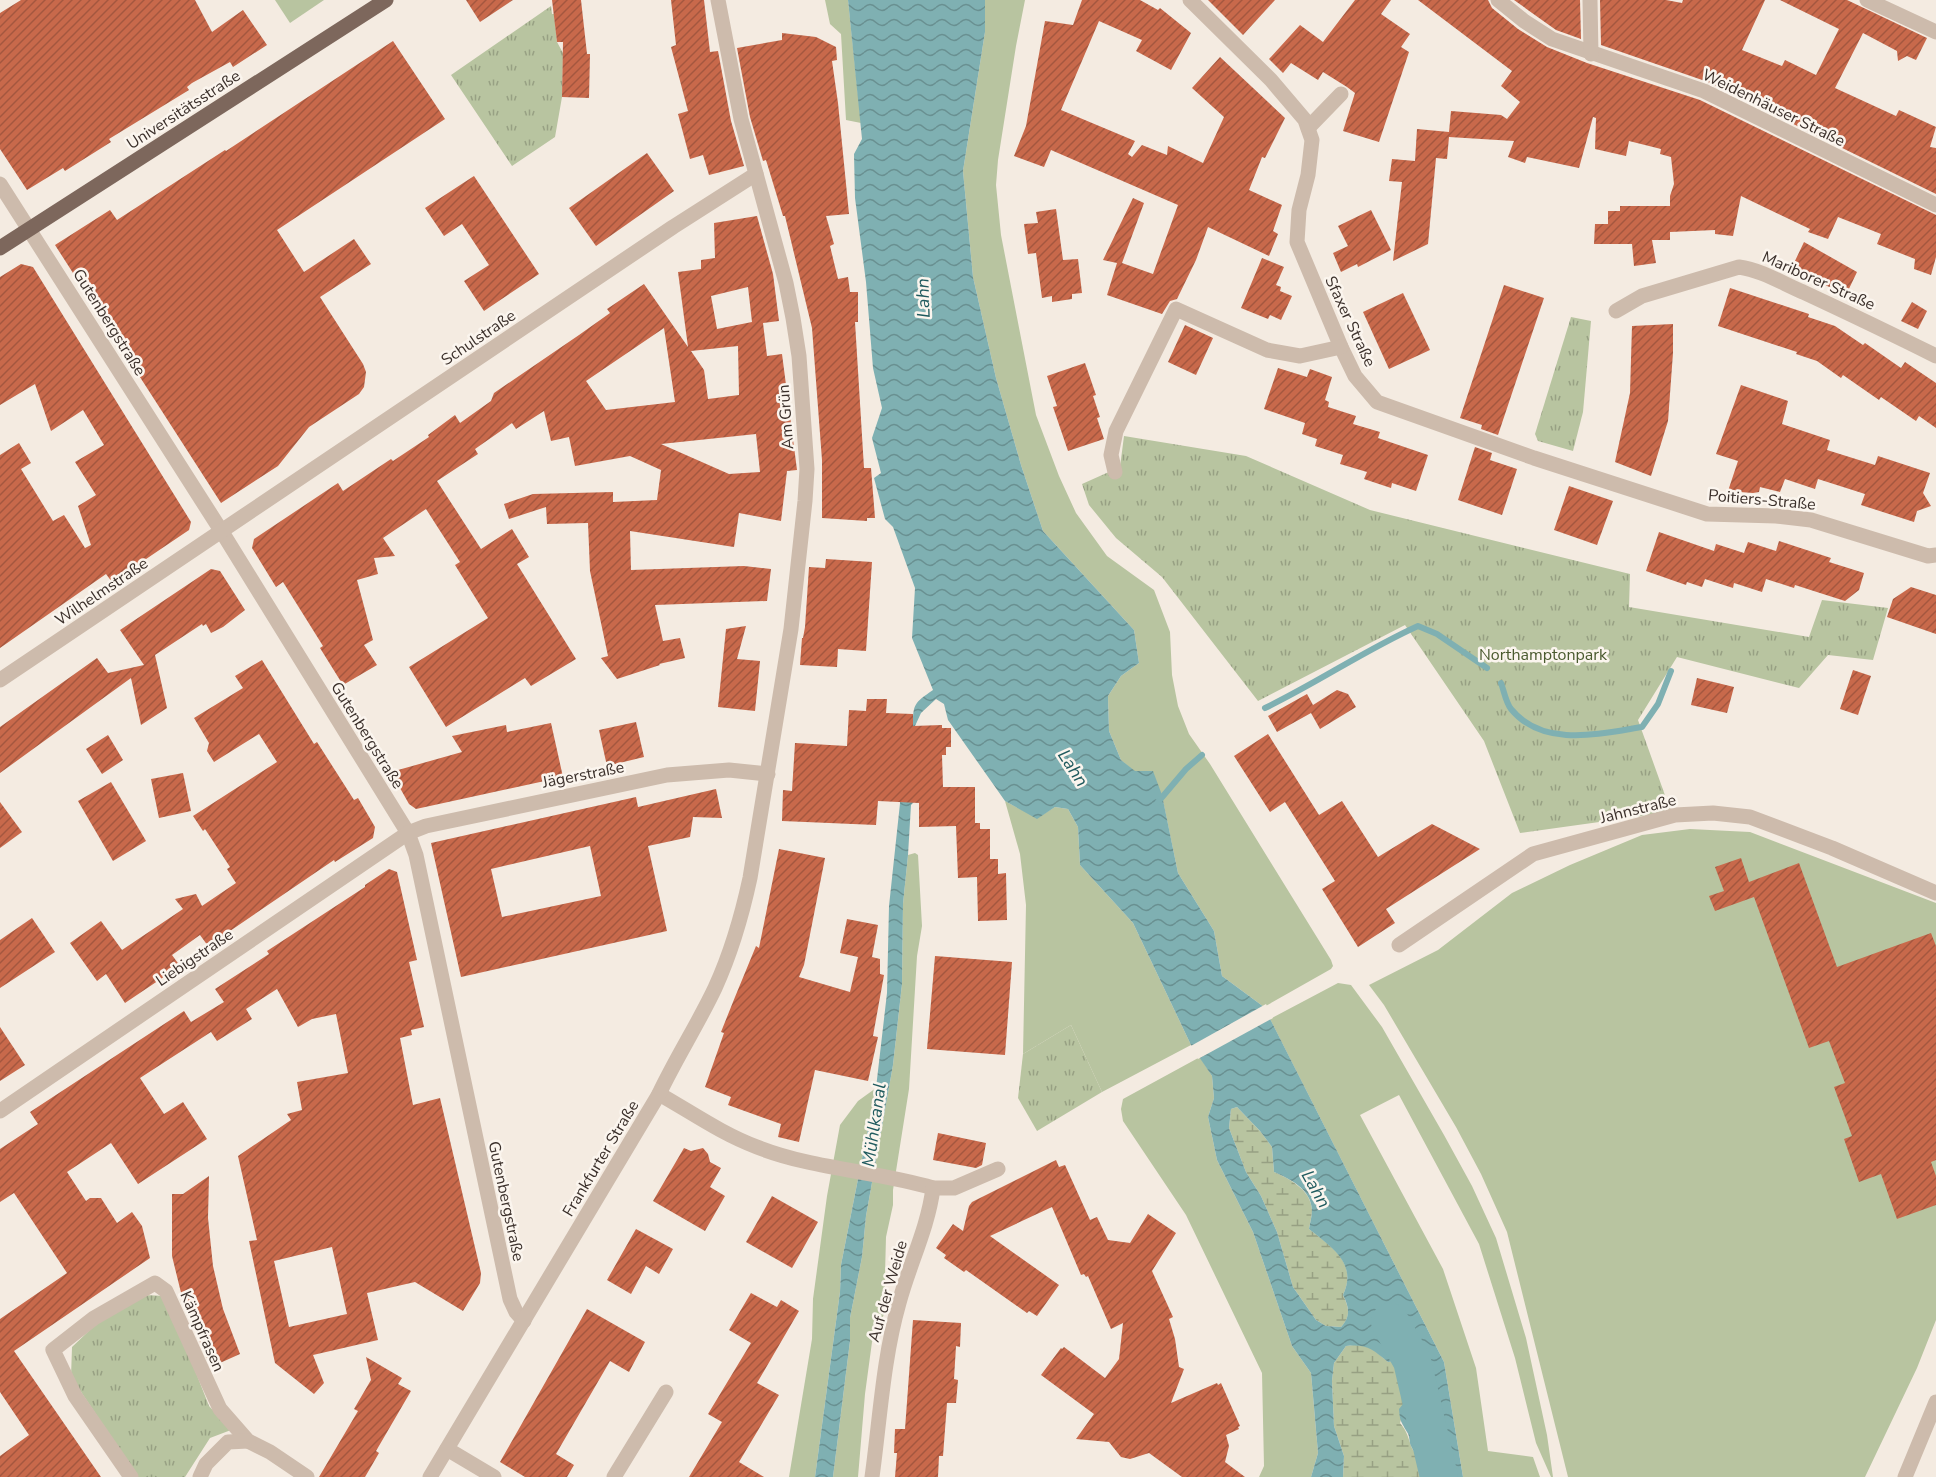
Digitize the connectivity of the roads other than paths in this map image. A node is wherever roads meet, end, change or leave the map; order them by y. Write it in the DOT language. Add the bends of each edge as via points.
graph roads {
  1 [pos="386,0"];
  2 [pos="718,0"];
  3 [pos="1190,0"];
  4 [pos="1498,0"];
  5 [pos="1590,0"];
  6 [pos="1868,0"];
  7 [pos="1933,31"];
  8 [pos="1591,54"];
  9 [pos="1341,94"];
  10 [pos="1308,128"];
  11 [pos="756,174"];
  12 [pos="0,184"];
  13 [pos="1936,205"];
  14 [pos="29,229"];
  15 [pos="0,248"];
  16 [pos="1616,311"];
  17 [pos="1341,347"];
  18 [pos="1936,356"];
  19 [pos="1560,466"];
  20 [pos="1115,472"];
  21 [pos="222,532"];
  22 [pos="1933,558"];
  23 [pos="0,680"];
  24 [pos="768,774"];
  25 [pos="408,833"];
  26 [pos="757,838"];
  27 [pos="1936,893"];
  28 [pos="1399,945"];
  29 [pos="659,1094"];
  30 [pos="0,1111"];
  31 [pos="998,1169"];
  32 [pos="933,1188"];
  33 [pos="524,1321"];
  34 [pos="666,1392"];
  35 [pos="1936,1402"];
  36 [pos="248,1442"];
  37 [pos="447,1449"];
  38 [pos="131,1477"];
  39 [pos="200,1477"];
  40 [pos="307,1477"];
  41 [pos="430,1477"];
  42 [pos="494,1477"];
  43 [pos="614,1477"];
  44 [pos="872,1477"];
  45 [pos="1905,1477"];
  1 -- 14 [label="main road, Universitätsstraße"];
  2 -- 11 [label="street, Am Grün"];
  3 -- 10 [label="street, Sfaxer Straße" via="1291,102"];
  4 -- 8 [label="street, Weidenhäuser Straße" via="1552,39"];
  5 -- 8 [label="street"];
  6 -- 7 [label="street"];
  8 -- 13 [label="street, Weidenhäuser Straße" via="1704,91"];
  9 -- 10 [label="street"];
  10 -- 17 [label="street, Sfaxer Straße" via="1312,140 1297,242"];
  11 -- 21 [label="street, Schulstraße"];
  11 -- 24 [label="street, Am Grün" via="794,318 807,469 791,629"];
  12 -- 14 [label="street, Gutenbergstraße"];
  14 -- 15 [label="main road, Universitätsstraße"];
  14 -- 21 [label="street, Gutenbergstraße"];
  16 -- 18 [label="street, Mariborer Straße" via="1642,296 1739,267 1749,268"];
  17 -- 19 [label="street, Sfaxer Straße" via="1355,376 1377,402"];
  17 -- 20 [label="street" via="1300,356 1267,350 1176,309 1116,431 1111,455"];
  19 -- 22 [label="street, Poitiers-Straße" via="1707,514 1811,520"];
  21 -- 23 [label="street, Wilhelmstraße"];
  21 -- 25 [label="street, Gutenbergstraße"];
  24 -- 25 [label="street, Jägerstraße" via="729,770 668,775 437,823"];
  24 -- 26 [label="street, Am Grün"];
  25 -- 30 [label="street, Liebigstraße"];
  25 -- 33 [label="street, Gutenbergstraße" via="416,855 510,1299"];
  26 -- 29 [label="street, Frankfurter Straße" via="741,918 716,985"];
  27 -- 28 [label="street, Jahnstraße" via="1750,817 1713,813 1675,815 1533,854"];
  29 -- 32 [label="street" via="757,1147"];
  29 -- 33 [label="street, Frankfurter Straße"];
  31 -- 32 [label="street" via="954,1188"];
  32 -- 44 [label="street, Auf der Weide" via="931,1207 898,1304 889,1344"];
  33 -- 37 [label="street, Frankfurter Straße"];
  34 -- 43 [label="street"];
  35 -- 45 [label="street"];
  36 -- 38 [label="street, Kämpfrasen" via="220,1409 166,1291 155,1283 94,1318 53,1350 75,1396"];
  36 -- 39 [label="street" via="228,1442 206,1464"];
  36 -- 40 [label="street, Kämpfrasen"];
  37 -- 41 [label="street, Frankfurter Straße"];
  37 -- 42 [label="street"];
}
